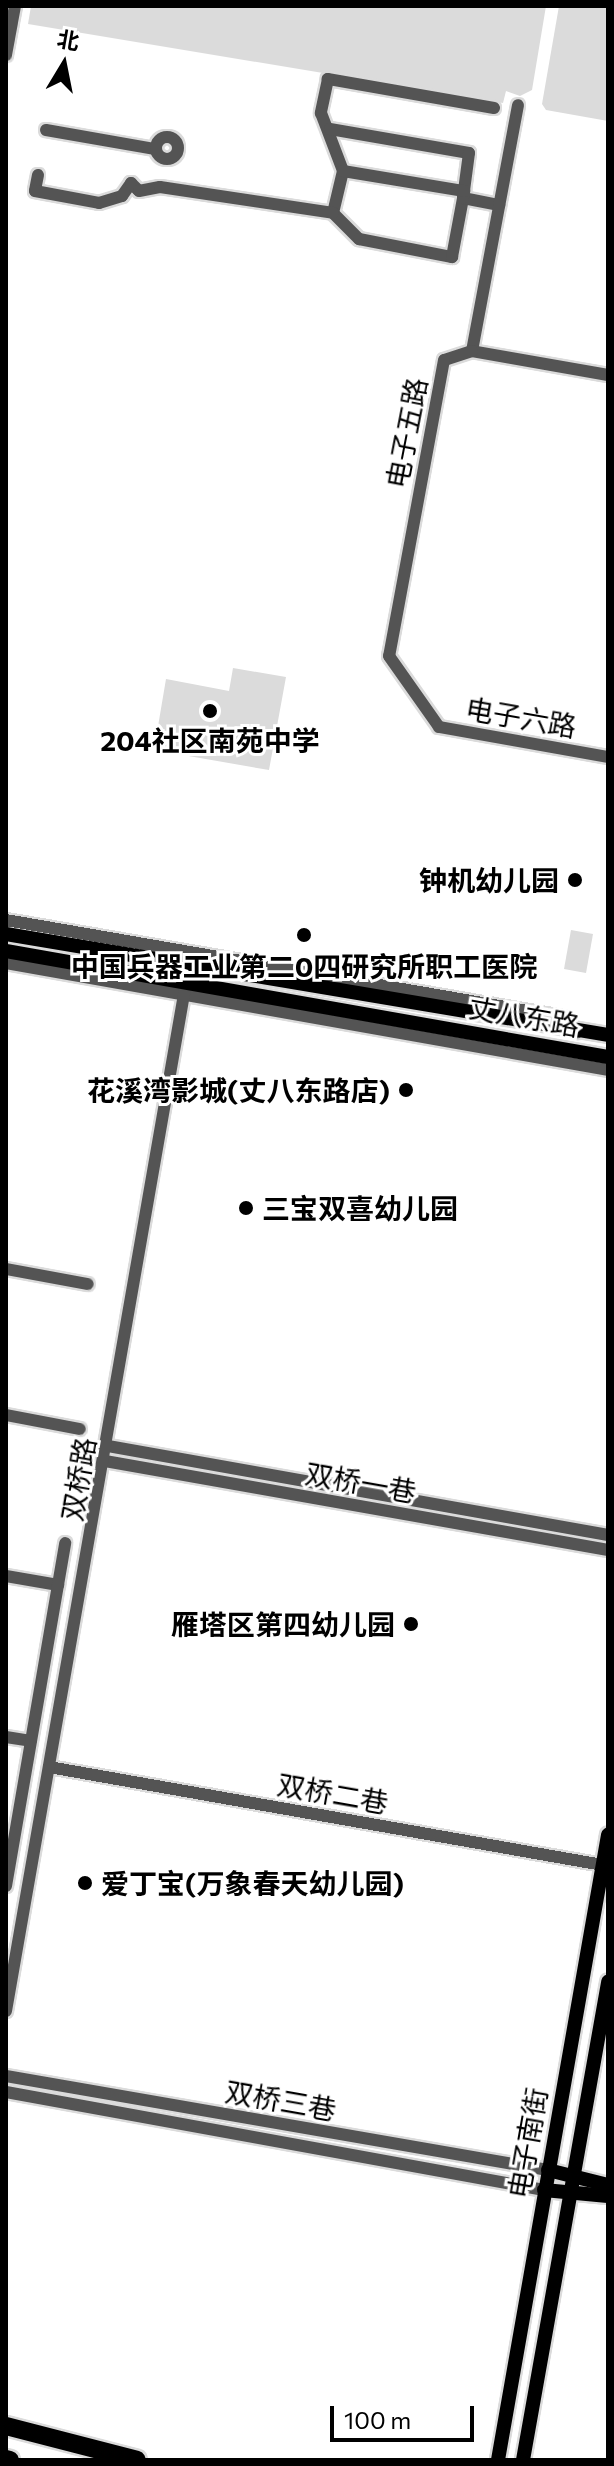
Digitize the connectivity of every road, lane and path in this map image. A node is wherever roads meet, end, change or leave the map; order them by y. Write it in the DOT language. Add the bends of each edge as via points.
graph roads {
  1 [pos="15,6"];
  2 [pos="6,55"];
  3 [pos="518,105"];
  4 [pos="494,108"];
  5 [pos="330,129"];
  6 [pos="46,130"];
  7 [pos="155,149"];
  8 [pos="165,160"];
  9 [pos="343,171"];
  10 [pos="38,175"];
  11 [pos="160,187"];
  12 [pos="463,194"];
  13 [pos="499,205"];
  14 [pos="333,213"];
  15 [pos="472,351"];
  16 [pos="608,375"];
  17 [pos="404,676"];
  18 [pos="608,757"];
  19 [pos="6,920"];
  20 [pos="6,934"];
  21 [pos="6,951"];
  22 [pos="190,960"];
  23 [pos="6,963"];
  24 [pos="186,989"];
  25 [pos="608,1035"];
  26 [pos="608,1057"];
  27 [pos="608,1070"];
  28 [pos="6,1269"];
  29 [pos="88,1284"];
  30 [pos="6,1415"];
  31 [pos="80,1429"];
  32 [pos="108,1446"];
  33 [pos="105,1461"];
  34 [pos="608,1535"];
  35 [pos="65,1543"];
  36 [pos="608,1550"];
  37 [pos="6,1576"];
  38 [pos="58,1585"];
  39 [pos="6,1737"];
  40 [pos="31,1741"];
  41 [pos="49,1767"];
  42 [pos="608,1835"];
  43 [pos="605,1865"];
  44 [pos="6,1886"];
  45 [pos="608,1981"];
  46 [pos="6,2011"];
  47 [pos="6,2076"];
  48 [pos="6,2092"];
  49 [pos="548,2170"];
  50 [pos="572,2184"];
  51 [pos="608,2185"];
  52 [pos="544,2190"];
  53 [pos="608,2196"];
  54 [pos="6,2426"];
  55 [pos="137,2460"];
  56 [pos="498,2460"];
  57 [pos="523,2460"];
  1 -- 2 [label="street"];
  3 -- 13 [label="street"];
  4 -- 5 [label="street" via="328,79 321,113"];
  5 -- 9 [label="street"];
  5 -- 12 [label="street" via="469,153"];
  6 -- 7 [label="street"];
  7 -- 8 [label="street"];
  7 -- 8 [label="street" via="161,139 174,140 177,155"];
  8 -- 11 [label="street"];
  9 -- 12 [label="street"];
  9 -- 14 [label="street"];
  10 -- 11 [label="street" via="35,191 99,203 122,196 125,185 139,191"];
  11 -- 14 [label="street"];
  12 -- 13 [label="street"];
  12 -- 14 [label="street" via="452,257 359,239"];
  13 -- 15 [label="street"];
  15 -- 16 [label="street"];
  15 -- 17 [label="street, 电子五路" via="444,360 389,656"];
  17 -- 18 [label="street, 电子六路" via="439,727"];
  19 -- 22 [label="street"];
  20 -- 22 [label="main road, 丈八东路"];
  21 -- 24 [label="main road, 丈八东路"];
  22 -- 24 [label="street, 双桥路"];
  22 -- 25 [label="main road, 丈八东路"];
  23 -- 24 [label="street"];
  24 -- 26 [label="main road, 丈八东路"];
  24 -- 27 [label="street"];
  24 -- 32 [label="street, 双桥路"];
  28 -- 29 [label="street"];
  30 -- 31 [label="street"];
  32 -- 33 [label="street, 双桥路"];
  32 -- 34 [label="street, 双桥一巷"];
  33 -- 36 [label="street, 双桥一巷"];
  33 -- 41 [label="street, 双桥路"];
  35 -- 38 [label="street"];
  37 -- 38 [label="street"];
  38 -- 40 [label="street"];
  39 -- 40 [label="street"];
  40 -- 44 [label="street"];
  41 -- 43 [label="street, 双桥二巷"];
  41 -- 46 [label="street, 双桥路"];
  42 -- 43 [label="main road, 电子南街"];
  43 -- 49 [label="main road, 电子南街"];
  45 -- 50 [label="main road, 电子南街"];
  47 -- 49 [label="street, 双桥三巷"];
  48 -- 52 [label="street, 双桥三巷"];
  49 -- 50 [label="main road"];
  49 -- 52 [label="main road, 电子南街"];
  50 -- 51 [label="main road"];
  50 -- 52 [label="main road"];
  50 -- 53 [label="main road"];
  50 -- 57 [label="main road, 电子南街"];
  52 -- 56 [label="main road, 电子南街"];
  54 -- 55 [label="highway"];
}
